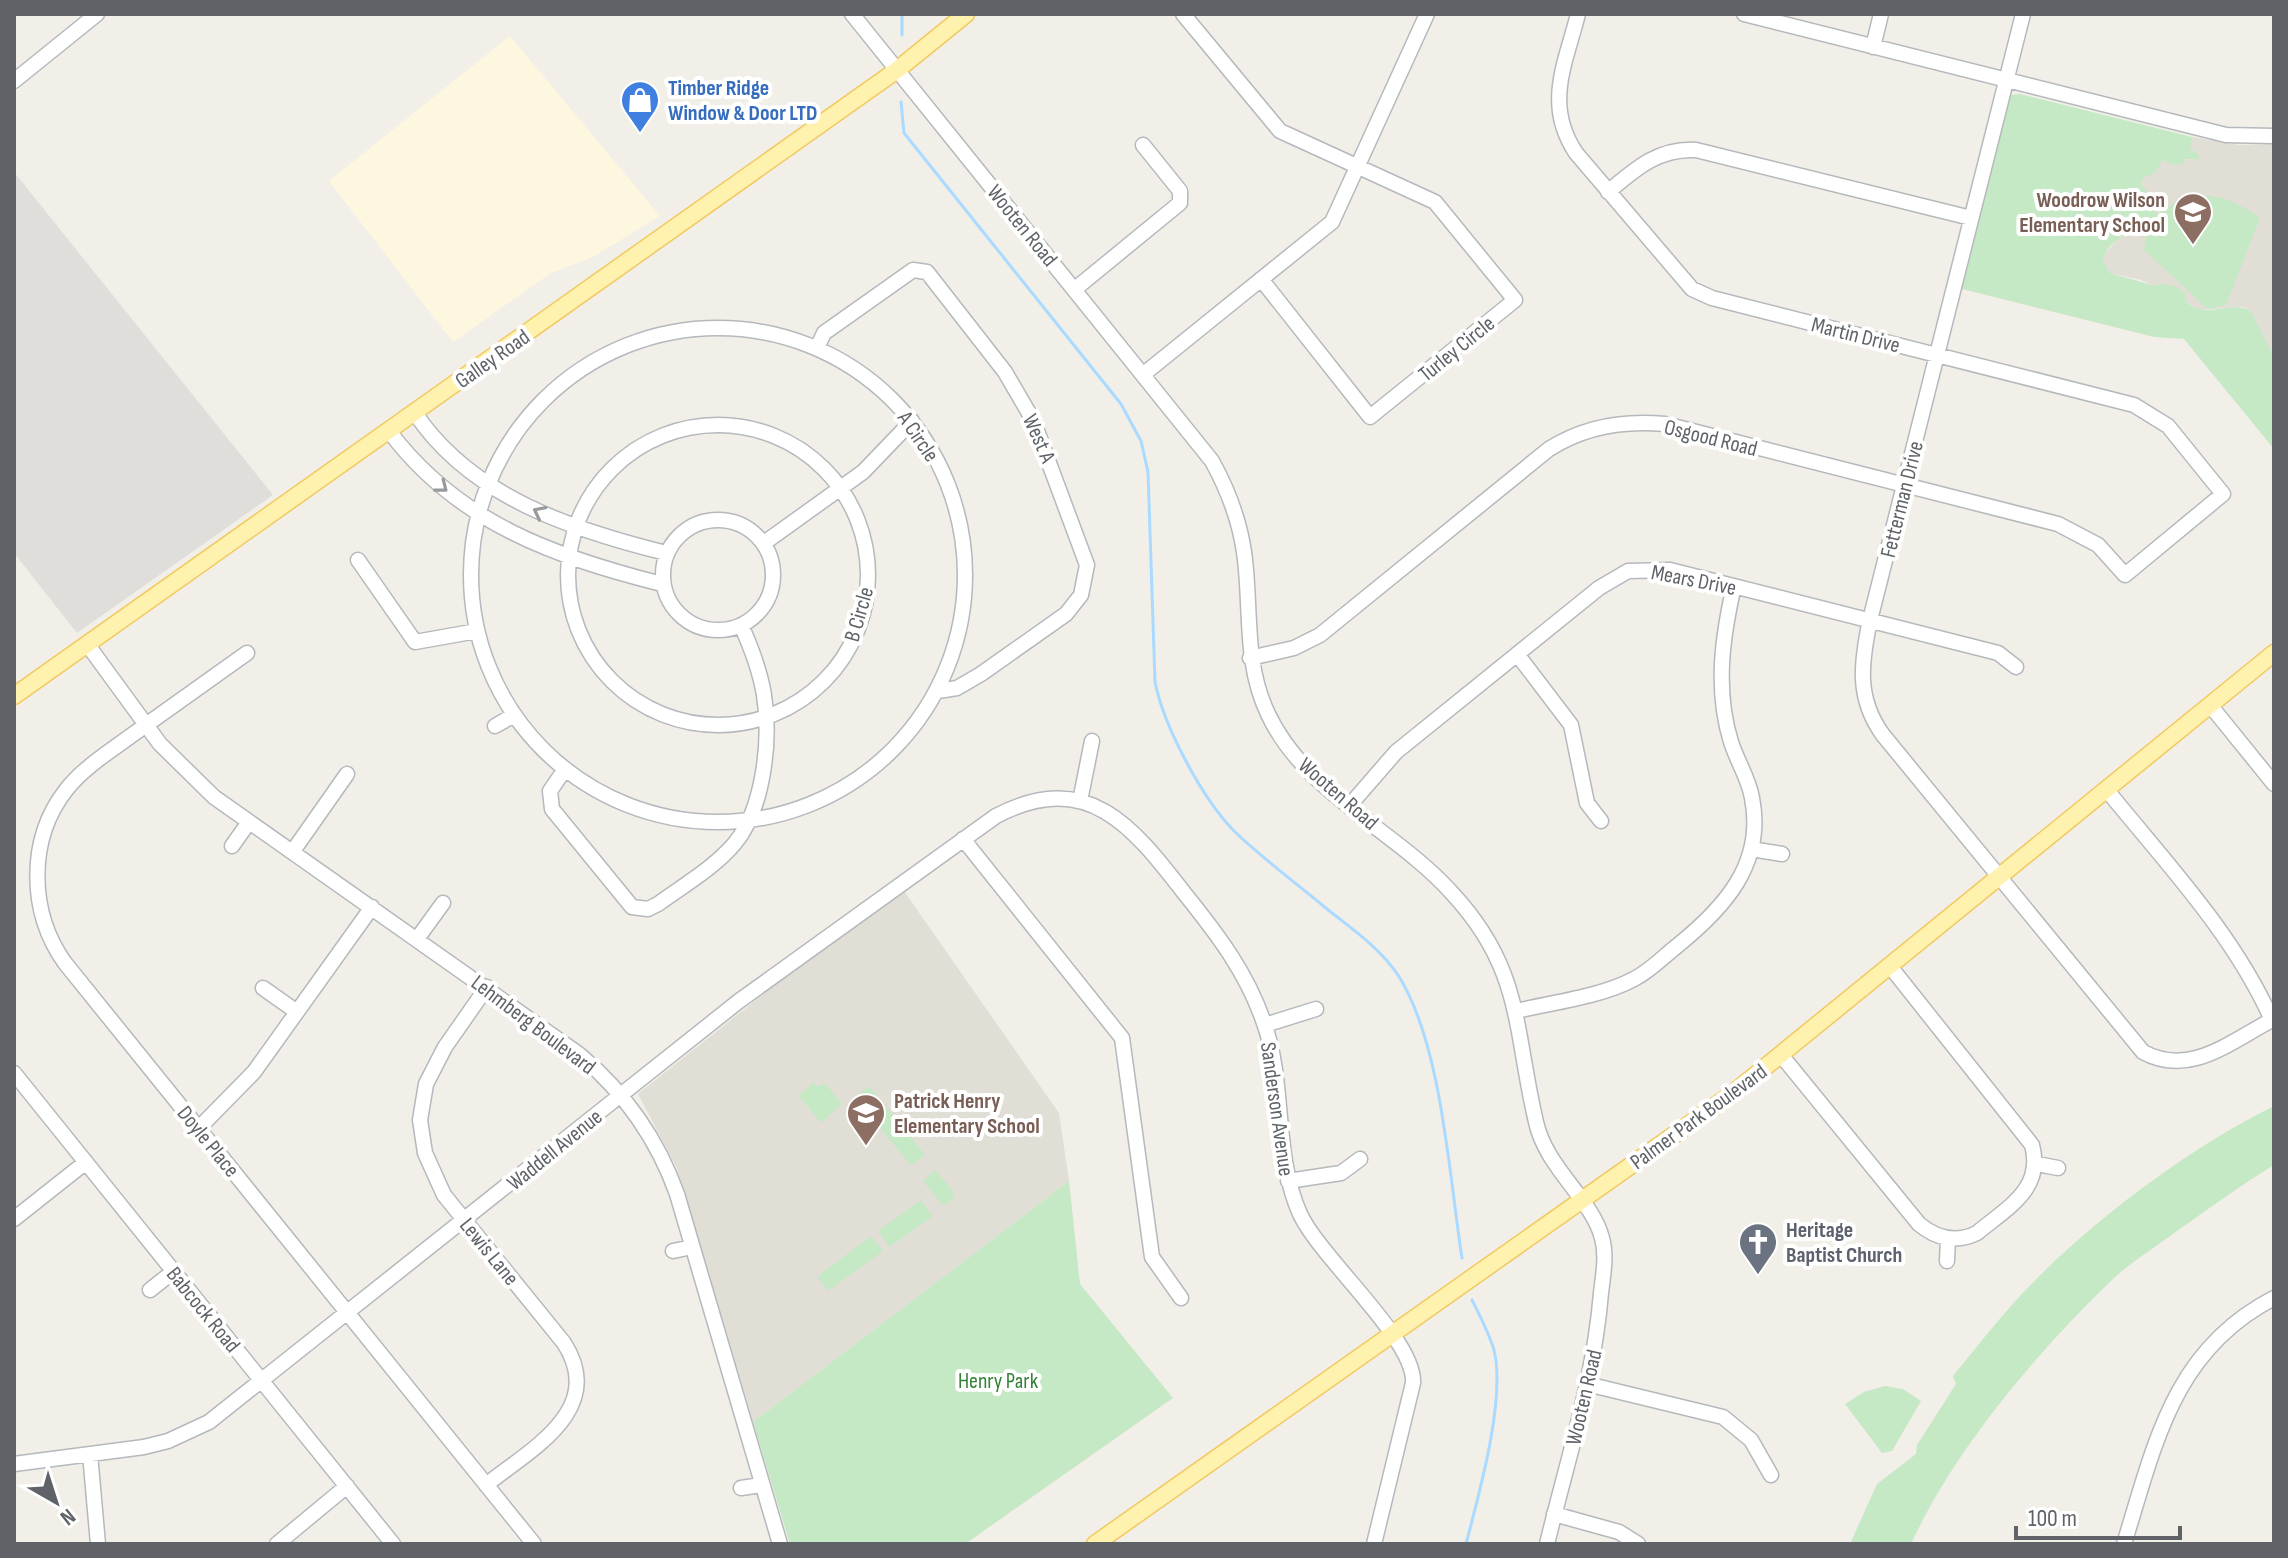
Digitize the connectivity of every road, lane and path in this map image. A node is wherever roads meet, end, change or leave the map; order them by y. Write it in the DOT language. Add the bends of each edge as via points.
graph roads {
  1 [pos="97,14"];
  2 [pos="852,14"];
  3 [pos="966,14"];
  4 [pos="1183,14"];
  5 [pos="1427,14"];
  6 [pos="1578,14"];
  7 [pos="1744,14"];
  8 [pos="1881,14"];
  9 [pos="2023,14"];
  10 [pos="1873,47"];
  11 [pos="897,70"];
  12 [pos="14,81"];
  13 [pos="2007,82"];
  14 [pos="2274,136"];
  15 [pos="1143,145"];
  16 [pos="1360,166"];
  17 [pos="1608,192"];
  18 [pos="1971,218"];
  19 [pos="1261,279"];
  20 [pos="1075,289"];
  21 [pos="817,348"];
  22 [pos="1938,354"];
  23 [pos="1145,373"];
  24 [pos="415,413"];
  25 [pos="912,421"];
  26 [pos="389,431"];
  27 [pos="488,482"];
  28 [pos="1904,485"];
  29 [pos="842,488"];
  30 [pos="478,512"];
  31 [pos="574,528"];
  32 [pos="764,543"];
  33 [pos="2160,546"];
  34 [pos="666,553"];
  35 [pos="568,558"];
  36 [pos="358,560"];
  37 [pos="662,584"];
  38 [pos="1734,586"];
  39 [pos="1870,620"];
  40 [pos="741,625"];
  41 [pos="477,631"];
  42 [pos="87,644"];
  43 [pos="247,653"];
  44 [pos="2274,653"];
  45 [pos="1517,654"];
  46 [pos="1250,658"];
  47 [pos="2016,667"];
  48 [pos="938,691"];
  49 [pos="14,696"];
  50 [pos="2210,705"];
  51 [pos="514,715"];
  52 [pos="767,718"];
  53 [pos="145,726"];
  54 [pos="495,726"];
  55 [pos="1092,741"];
  56 [pos="565,769"];
  57 [pos="347,774"];
  58 [pos="2274,784"];
  59 [pos="2106,789"];
  60 [pos="1080,801"];
  61 [pos="1350,805"];
  62 [pos="750,820"];
  63 [pos="1601,821"];
  64 [pos="249,822"];
  65 [pos="963,839"];
  66 [pos="232,846"];
  67 [pos="1751,849"];
  68 [pos="293,851"];
  69 [pos="1782,854"];
  70 [pos="1999,878"];
  71 [pos="443,903"];
  72 [pos="372,907"];
  73 [pos="417,939"];
  74 [pos="1889,965"];
  75 [pos="487,987"];
  76 [pos="263,988"];
  77 [pos="1316,1009"];
  78 [pos="1517,1011"];
  79 [pos="297,1012"];
  80 [pos="2273,1019"];
  81 [pos="1265,1025"];
  82 [pos="1781,1055"];
  83 [pos="14,1073"];
  84 [pos="622,1095"];
  85 [pos="199,1128"];
  86 [pos="1360,1159"];
  87 [pos="86,1162"];
  88 [pos="2037,1164"];
  89 [pos="2058,1168"];
  90 [pos="1288,1181"];
  91 [pos="1579,1201"];
  92 [pos="14,1219"];
  93 [pos="465,1220"];
  94 [pos="1948,1238"];
  95 [pos="692,1247"];
  96 [pos="673,1251"];
  97 [pos="1947,1261"];
  98 [pos="174,1271"];
  99 [pos="150,1290"];
  100 [pos="1181,1298"];
  101 [pos="2274,1298"];
  102 [pos="349,1315"];
  103 [pos="1392,1335"];
  104 [pos="263,1382"];
  105 [pos="1587,1384"];
  106 [pos="90,1454"];
  107 [pos="14,1464"];
  108 [pos="1771,1475"];
  109 [pos="486,1485"];
  110 [pos="761,1485"];
  111 [pos="347,1486"];
  112 [pos="741,1488"];
  113 [pos="1554,1514"];
  114 [pos="98,1544"];
  115 [pos="277,1544"];
  116 [pos="393,1544"];
  117 [pos="534,1544"];
  118 [pos="780,1544"];
  119 [pos="1095,1544"];
  120 [pos="1374,1544"];
  121 [pos="1547,1544"];
  122 [pos="1638,1544"];
  123 [pos="2124,1544"];
  1 -- 12 [label="street"];
  2 -- 11 [label="street, Wooten Road"];
  3 -- 11 [label="main road, Galley Road"];
  4 -- 16 [label="street" via="1280,131"];
  5 -- 16 [label="street"];
  6 -- 17 [label="street, Martin Drive" via="1558,91 1559,118 1567,140"];
  7 -- 10 [label="street"];
  8 -- 10 [label="street"];
  9 -- 13 [label="street, Fetterman Drive"];
  10 -- 13 [label="street"];
  11 -- 20 [label="street, Wooten Road"];
  11 -- 24 [label="main road, Galley Road"];
  13 -- 14 [label="street" via="2226,135"];
  13 -- 18 [label="street, Fetterman Drive"];
  15 -- 20 [label="street" via="1180,191 1180,203"];
  16 -- 19 [label="street" via="1332,222"];
  16 -- 19 [label="street, Turley Circle" via="1435,202 1515,300 1370,417"];
  17 -- 18 [label="street" via="1651,158 1696,150"];
  17 -- 22 [label="street, Martin Drive" via="1692,289"];
  18 -- 22 [label="street, Fetterman Drive"];
  19 -- 23 [label="street"];
  20 -- 23 [label="street, Wooten Road"];
  21 -- 25 [label="street, A Circle" via="866,376"];
  21 -- 27 [label="street, A Circle" via="742,328 675,324 610,352 566,379 522,425"];
  21 -- 48 [label="street, West A" via="824,333 913,270 927,272 1005,372 1027,409 1084,552 1085,585 1066,614 981,674 957,688"];
  22 -- 28 [label="street, Fetterman Drive"];
  22 -- 33 [label="street, Martin Drive" via="2134,405 2168,426 2223,494"];
  23 -- 46 [label="street, Wooten Road" via="1206,451 1235,507 1244,554"];
  24 -- 26 [label="main road, Galley Road"];
  24 -- 27 [label="street" via="441,446"];
  25 -- 29 [label="street"];
  25 -- 48 [label="street, A Circle" via="950,488 965,557 960,623"];
  26 -- 30 [label="street, one-way" via="420,468"];
  26 -- 42 [label="main road, Galley Road"];
  27 -- 30 [label="street, A Circle"];
  31 -- 27 [label="street, one-way"];
  28 -- 33 [label="street, Osgood Road" via="2075,530 2098,545 2125,575"];
  28 -- 39 [label="street, Fetterman Drive"];
  28 -- 46 [label="street, Osgood Road" via="1665,424 1603,426 1549,449 1307,643"];
  29 -- 31 [label="street, B Circle" via="810,456 781,439 746,427 704,426 660,436 619,462 595,488"];
  29 -- 32 [label="street"];
  29 -- 52 [label="street, B Circle" via="861,528 867,559 862,618 848,651 828,676 795,705"];
  30 -- 35 [label="street" via="518,537"];
  30 -- 41 [label="street, A Circle" via="470,571"];
  31 -- 34 [label="street"];
  31 -- 35 [label="street, B Circle"];
  32 -- 34 [label="street" via="734,521 708,520 684,531"];
  32 -- 40 [label="street" via="773,572 770,593 760,611"];
  34 -- 37 [label="street"];
  35 -- 37 [label="street"];
  35 -- 52 [label="street, B Circle" via="570,601 581,637 606,675 630,696 655,711 698,724"];
  36 -- 41 [label="street" via="415,642"];
  37 -- 40 [label="street" via="676,612 693,625 721,630"];
  38 -- 39 [label="street, Mears Drive"];
  38 -- 45 [label="street, Mears Drive" via="1670,570 1628,571"];
  38 -- 67 [label="street" via="1723,634 1722,698 1730,739 1752,798"];
  39 -- 47 [label="street, Mears Drive" via="1998,653"];
  39 -- 70 [label="street, Fetterman Drive" via="1861,689 1874,722"];
  40 -- 52 [label="street"];
  41 -- 51 [label="street, A Circle" via="491,674"];
  42 -- 49 [label="main road, Galley Road"];
  42 -- 53 [label="street, Lehmberg Boulevard"];
  43 -- 53 [label="street, Doyle Place"];
  44 -- 50 [label="main road, Palmer Park Boulevard"];
  45 -- 61 [label="street, Mears Drive" via="1396,752"];
  45 -- 63 [label="street" via="1571,725 1587,803"];
  46 -- 61 [label="street, Wooten Road" via="1268,714 1283,739"];
  48 -- 62 [label="street, A Circle" via="894,749 853,782 807,805"];
  50 -- 58 [label="street"];
  50 -- 59 [label="main road, Palmer Park Boulevard"];
  51 -- 54 [label="street"];
  51 -- 56 [label="street, A Circle"];
  52 -- 62 [label="street"];
  53 -- 64 [label="street, Lehmberg Boulevard" via="186,772"];
  53 -- 85 [label="street, Doyle Place" via="92,764 56,805 39,856 40,906 45,928 65,963"];
  55 -- 60 [label="street"];
  56 -- 62 [label="street, A Circle" via="608,796 651,812 709,822"];
  56 -- 62 [label="street" via="550,791 552,809 625,900 639,909 658,904 713,864"];
  57 -- 68 [label="street"];
  59 -- 70 [label="main road, Palmer Park Boulevard"];
  59 -- 80 [label="street" via="2230,943"];
  60 -- 65 [label="street, Waddell Avenue" via="1025,803"];
  60 -- 81 [label="street, Sanderson Avenue" via="1117,817 1149,847 1228,948"];
  61 -- 78 [label="street, Wooten Road" via="1434,873 1467,909 1494,952"];
  64 -- 66 [label="street"];
  64 -- 68 [label="street, Lehmberg Boulevard"];
  65 -- 84 [label="street, Waddell Avenue" via="806,950"];
  65 -- 100 [label="street" via="1122,1038 1152,1257"];
  67 -- 69 [label="street"];
  67 -- 78 [label="street" via="1740,881 1722,907 1644,973"];
  68 -- 72 [label="street, Lehmberg Boulevard"];
  70 -- 74 [label="main road, Palmer Park Boulevard"];
  70 -- 80 [label="street, Fetterman Drive" via="2131,1041 2153,1058 2189,1063"];
  71 -- 73 [label="street"];
  72 -- 73 [label="street, Lehmberg Boulevard"];
  72 -- 79 [label="street"];
  73 -- 75 [label="street, Lehmberg Boulevard"];
  74 -- 82 [label="main road, Palmer Park Boulevard"];
  74 -- 88 [label="street" via="2026,1135"];
  75 -- 84 [label="street, Lehmberg Boulevard" via="580,1055"];
  75 -- 93 [label="street, Lewis Lane" via="434,1064 420,1120 429,1169"];
  76 -- 79 [label="street"];
  77 -- 81 [label="street"];
  78 -- 91 [label="street, Wooten Road" via="1536,1124 1551,1160"];
  79 -- 85 [label="street" via="244,1085"];
  81 -- 90 [label="street, Sanderson Avenue"];
  82 -- 91 [label="main road, Palmer Park Boulevard"];
  82 -- 94 [label="street" via="1919,1224"];
  83 -- 87 [label="street, Babcock Road"];
  84 -- 93 [label="street, Waddell Avenue"];
  84 -- 95 [label="street, Lehmberg Boulevard" via="659,1150"];
  85 -- 102 [label="street, Doyle Place"];
  86 -- 90 [label="street" via="1341,1173"];
  87 -- 92 [label="street"];
  87 -- 98 [label="street, Babcock Road"];
  88 -- 89 [label="street"];
  88 -- 94 [label="street" via="2029,1185 2002,1212 1969,1237"];
  90 -- 103 [label="street, Sanderson Avenue" via="1306,1226"];
  91 -- 103 [label="main road, Palmer Park Boulevard"];
  91 -- 105 [label="street, Wooten Road" via="1601,1233 1604,1255"];
  93 -- 102 [label="street, Waddell Avenue"];
  93 -- 109 [label="street, Lewis Lane" via="564,1343 576,1378 574,1402 559,1427"];
  94 -- 97 [label="street"];
  95 -- 96 [label="street"];
  95 -- 110 [label="street, Lehmberg Boulevard"];
  98 -- 99 [label="street"];
  98 -- 104 [label="street, Babcock Road"];
  101 -- 123 [label="street" via="2217,1338 2179,1388 2161,1423"];
  102 -- 104 [label="street, Waddell Avenue"];
  102 -- 109 [label="street, Doyle Place"];
  103 -- 119 [label="main road, Palmer Park Boulevard"];
  103 -- 120 [label="street, Sanderson Avenue" via="1410,1363 1413,1383"];
  104 -- 106 [label="street, Waddell Avenue" via="190,1432 144,1447"];
  104 -- 111 [label="street, Babcock Road"];
  105 -- 108 [label="street" via="1733,1423 1751,1440"];
  105 -- 113 [label="street, Wooten Road"];
  106 -- 107 [label="street, Waddell Avenue"];
  106 -- 114 [label="street"];
  109 -- 117 [label="street, Doyle Place"];
  110 -- 112 [label="street"];
  110 -- 118 [label="street, Lehmberg Boulevard"];
  111 -- 115 [label="street"];
  111 -- 116 [label="street, Babcock Road"];
  113 -- 121 [label="street, Wooten Road"];
  113 -- 122 [label="street" via="1619,1532"];
}
